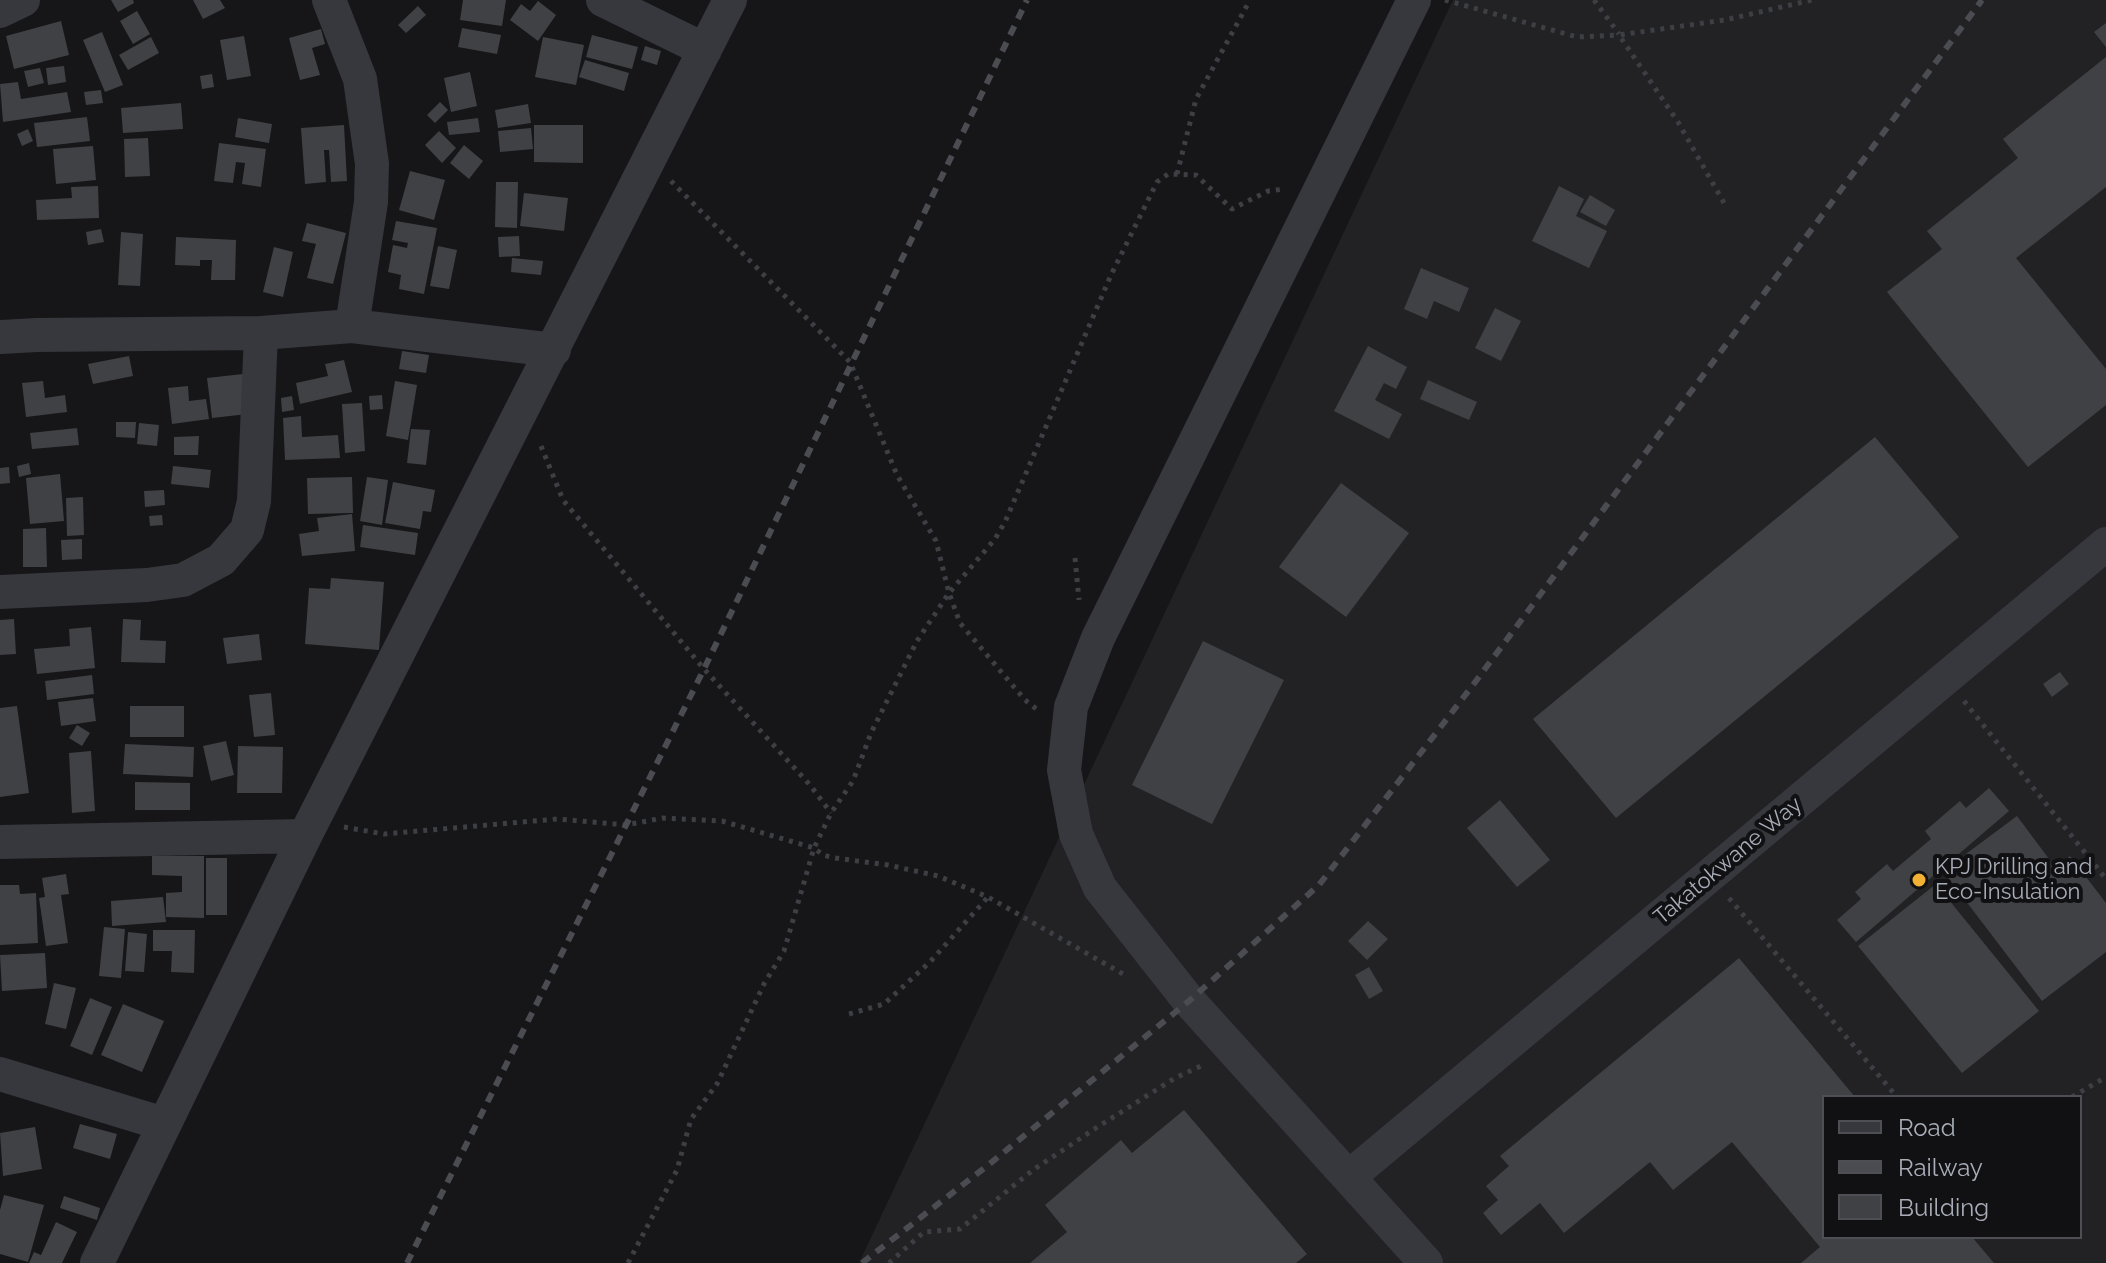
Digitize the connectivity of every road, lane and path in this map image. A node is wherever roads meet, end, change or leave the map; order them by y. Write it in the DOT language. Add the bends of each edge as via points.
graph roads {
  1 [pos="23,0"];
  2 [pos="329,0"];
  3 [pos="603,0"];
  4 [pos="730,0"];
  5 [pos="1250,0"];
  6 [pos="1414,0"];
  7 [pos="1445,0"];
  8 [pos="1594,0"];
  9 [pos="1812,0"];
  10 [pos="0,11"];
  11 [pos="1619,35"];
  12 [pos="705,50"];
  13 [pos="1177,174"];
  14 [pos="671,180"];
  15 [pos="1322,186"];
  16 [pos="1724,203"];
  17 [pos="352,326"];
  18 [pos="261,333"];
  19 [pos="0,337"];
  20 [pos="554,350"];
  21 [pos="537,437"];
  22 [pos="2106,544"];
  23 [pos="0,592"];
  24 [pos="949,593"];
  25 [pos="1946,678"];
  26 [pos="1068,735"];
  27 [pos="831,813"];
  28 [pos="341,827"];
  29 [pos="305,836"];
  30 [pos="0,842"];
  31 [pos="814,848"];
  32 [pos="1710,876"];
  33 [pos="2106,879"];
  34 [pos="988,897"];
  35 [pos="1132,979"];
  36 [pos="849,1014"];
  37 [pos="1238,1052"];
  38 [pos="0,1074"];
  39 [pos="2106,1077"];
  40 [pos="1895,1095"];
  41 [pos="2075,1095"];
  42 [pos="164,1124"];
  43 [pos="1349,1177"];
  44 [pos="97,1263"];
  45 [pos="628,1263"];
  46 [pos="889,1263"];
  47 [pos="1426,1263"];
  1 -- 10 [label="street"];
  2 -- 17 [label="street" via="360,79 372,164"];
  3 -- 12 [label="street"];
  4 -- 12 [label="street"];
  5 -- 13 [label="path" via="1196,99"];
  6 -- 15 [label="street"];
  7 -- 11 [label="path" via="1577,37"];
  8 -- 11 [label="path"];
  9 -- 11 [label="path" via="1725,20"];
  11 -- 16 [label="path"];
  12 -- 20 [label="street"];
  13 -- 15 [label="path" via="1196,175 1232,209 1268,191"];
  13 -- 24 [label="path" via="1157,182 1111,275 1005,522"];
  14 -- 24 [label="path" via="850,362 897,475 936,541"];
  15 -- 26 [label="street" via="1098,638 1071,707"];
  17 -- 18 [label="street"];
  17 -- 20 [label="street"];
  18 -- 19 [label="street"];
  18 -- 23 [label="street" via="254,501 247,530 221,560 183,580"];
  20 -- 29 [label="street"];
  21 -- 27 [label="path" via="563,500"];
  22 -- 25 [label="street, Takatokwane Way"];
  24 -- 26 [label="path" via="960,623 977,645 1025,700"];
  24 -- 27 [label="path" via="917,641 853,781"];
  25 -- 32 [label="street, Takatokwane Way"];
  25 -- 33 [label="path"];
  26 -- 37 [label="street" via="1064,770 1076,834 1100,888 1171,979"];
  27 -- 31 [label="path"];
  28 -- 31 [label="path" via="384,834 557,819 626,825 663,818 722,821"];
  29 -- 30 [label="street"];
  29 -- 42 [label="street"];
  31 -- 34 [label="path" via="835,858 938,876"];
  31 -- 45 [label="path" via="784,951 717,1084 691,1119 677,1170"];
  32 -- 40 [label="path"];
  32 -- 43 [label="street, Takatokwane Way"];
  34 -- 35 [label="path"];
  34 -- 36 [label="path" via="884,1004"];
  37 -- 43 [label="street"];
  37 -- 46 [label="path" via="1175,1078 1033,1170 960,1229 924,1232"];
  38 -- 42 [label="street"];
  39 -- 41 [label="path"];
  42 -- 44 [label="street"];
  43 -- 47 [label="street"];
}
